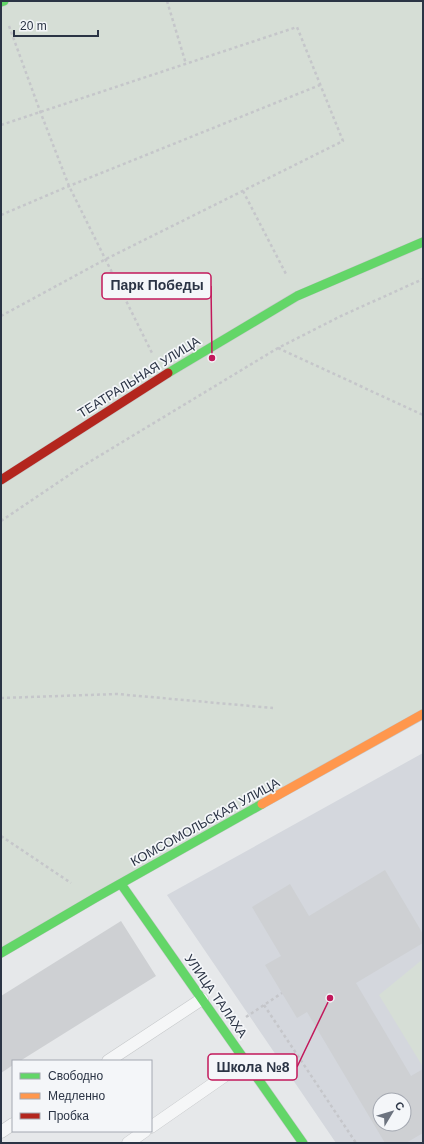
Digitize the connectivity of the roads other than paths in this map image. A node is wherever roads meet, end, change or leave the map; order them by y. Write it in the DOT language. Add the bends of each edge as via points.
graph roads {
  1 [pos="4,1"];
  2 [pos="1,2"];
  3 [pos="423,242"];
  4 [pos="1,480"];
  5 [pos="423,714"];
  6 [pos="121,884"];
  7 [pos="1,953"];
  8 [pos="202,999"];
  9 [pos="110,1060"];
  10 [pos="246,1061"];
  11 [pos="12,1125"];
  12 [pos="152,1126"];
  13 [pos="1,1132"];
  14 [pos="144,1132"];
  15 [pos="128,1143"];
  16 [pos="303,1143"];
  1 -- 2 [label="street"];
  3 -- 4 [label="street, ТЕАТРАЛЬНАЯ УЛИЦА" via="297,296 163,376"];
  5 -- 6 [label="street, КОМСОМОЛЬСКАЯ УЛИЦА"];
  6 -- 7 [label="street, КОМСОМОЛЬСКАЯ УЛИЦА"];
  6 -- 8 [label="street, УЛИЦА ТАЛАХА"];
  8 -- 9 [label="lane"];
  8 -- 10 [label="street, УЛИЦА ТАЛАХА"];
  10 -- 12 [label="lane"];
  10 -- 16 [label="street, УЛИЦА ТАЛАХА"];
  11 -- 13 [label="lane"];
  14 -- 15 [label="lane"];
}
